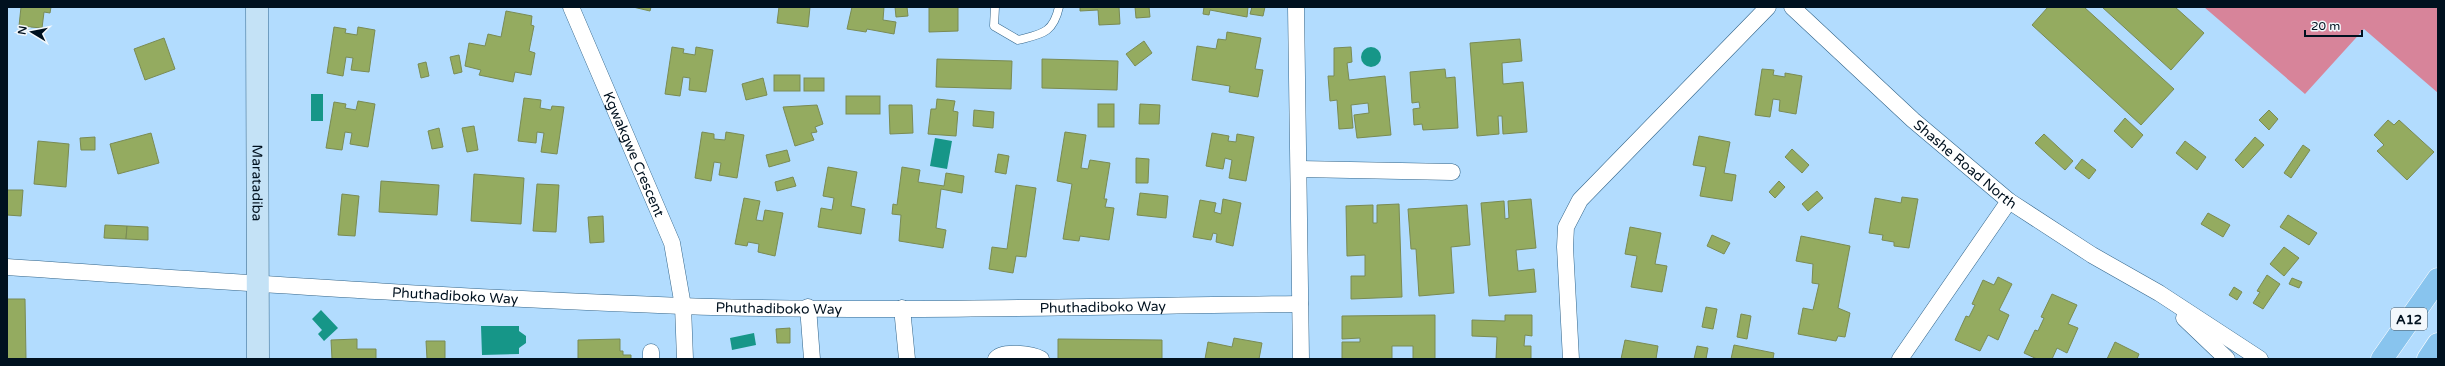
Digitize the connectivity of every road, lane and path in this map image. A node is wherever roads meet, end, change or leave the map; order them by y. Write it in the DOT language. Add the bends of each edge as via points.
graph roads {
  1 [pos="257,7"];
  2 [pos="571,7"];
  3 [pos="995,7"];
  4 [pos="1059,7"];
  5 [pos="1296,7"];
  6 [pos="1768,7"];
  7 [pos="1792,7"];
  8 [pos="1300,169"];
  9 [pos="1452,172"];
  10 [pos="2009,201"];
  11 [pos="7,267"];
  12 [pos="2438,279"];
  13 [pos="257,283"];
  14 [pos="2159,293"];
  15 [pos="1300,304"];
  16 [pos="684,306"];
  17 [pos="808,307"];
  18 [pos="902,308"];
  19 [pos="2387,350"];
  20 [pos="1907,357"];
  21 [pos="258,359"];
  22 [pos="685,359"];
  23 [pos="812,359"];
  24 [pos="906,359"];
  25 [pos="996,359"];
  26 [pos="1041,359"];
  27 [pos="1301,359"];
  28 [pos="1571,359"];
  29 [pos="2226,359"];
  30 [pos="2260,359"];
  31 [pos="2371,359"];
  1 -- 13 [label="street, Maratadiba"];
  2 -- 16 [label="street, Kgwakgwe Crescent" via="672,243"];
  3 -- 4 [label="lane" via="994,26 1018,40 1045,33 1056,20"];
  5 -- 8 [label="street"];
  6 -- 28 [label="street" via="1580,200 1571,215 1566,227 1565,247"];
  7 -- 10 [label="street, Shashe Road North" via="1913,120"];
  8 -- 9 [label="street"];
  8 -- 15 [label="street"];
  10 -- 14 [label="street, Shashe Road North" via="2092,255"];
  10 -- 20 [label="street"];
  11 -- 13 [label="street, Phuthadiboko Way"];
  12 -- 19 [label="main road, A12"];
  13 -- 16 [label="street, Phuthadiboko Way"];
  13 -- 21 [label="street, Maratadiba"];
  14 -- 29 [label="street, Shashe Road North"];
  14 -- 30 [label="street, Shashe Road North"];
  15 -- 18 [label="street, Phuthadiboko Way"];
  15 -- 27 [label="street"];
  16 -- 17 [label="street, Phuthadiboko Way"];
  16 -- 22 [label="street, Kgwakgwe Crescent"];
  17 -- 18 [label="street, Phuthadiboko Way"];
  17 -- 23 [label="street"];
  18 -- 24 [label="street"];
  19 -- 31 [label="main road"];
  25 -- 26 [label="street" via="1004,354 1034,356"];
}
